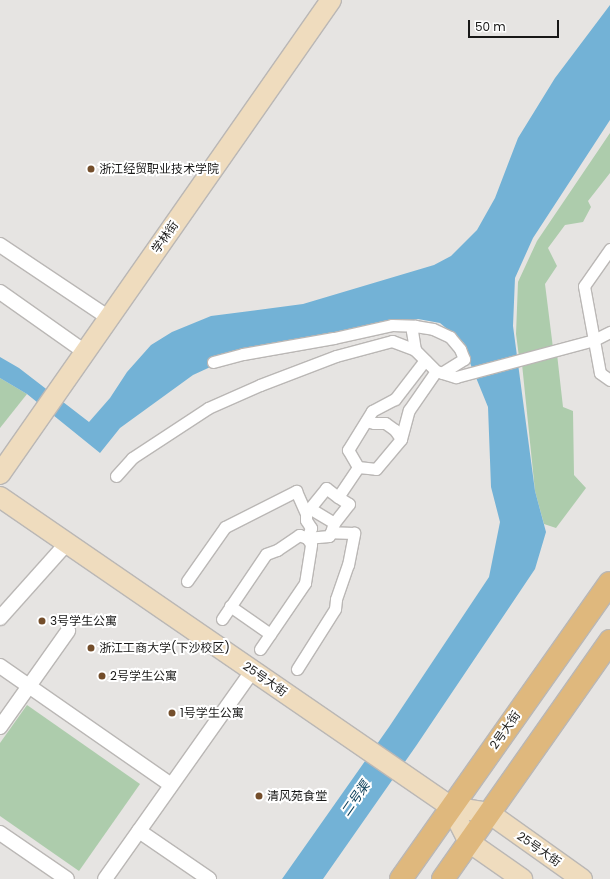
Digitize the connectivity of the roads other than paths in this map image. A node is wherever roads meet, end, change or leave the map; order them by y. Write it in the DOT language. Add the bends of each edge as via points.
graph roads {
  1 [pos="331,0"];
  2 [pos="0,245"];
  3 [pos="610,249"];
  4 [pos="0,292"];
  5 [pos="108,318"];
  6 [pos="415,326"];
  7 [pos="610,332"];
  8 [pos="594,340"];
  9 [pos="415,350"];
  10 [pos="85,352"];
  11 [pos="425,360"];
  12 [pos="213,362"];
  13 [pos="439,372"];
  14 [pos="610,380"];
  15 [pos="366,421"];
  16 [pos="401,438"];
  17 [pos="358,467"];
  18 [pos="0,474"];
  19 [pos="116,476"];
  20 [pos="0,497"];
  21 [pos="338,497"];
  22 [pos="308,511"];
  23 [pos="333,527"];
  24 [pos="307,538"];
  25 [pos="67,543"];
  26 [pos="187,581"];
  27 [pos="610,583"];
  28 [pos="230,606"];
  29 [pos="0,618"];
  30 [pos="222,618"];
  31 [pos="68,631"];
  32 [pos="270,634"];
  33 [pos="610,641"];
  34 [pos="260,648"];
  35 [pos="0,666"];
  36 [pos="297,669"];
  37 [pos="253,670"];
  38 [pos="29,686"];
  39 [pos="0,728"];
  40 [pos="171,785"];
  41 [pos="451,807"];
  42 [pos="489,813"];
  43 [pos="139,831"];
  44 [pos="0,832"];
  45 [pos="468,842"];
  46 [pos="207,878"];
  47 [pos="67,879"];
  48 [pos="105,879"];
  49 [pos="401,879"];
  50 [pos="443,879"];
  51 [pos="522,879"];
  52 [pos="582,879"];
  1 -- 5 [label="main road, 学林街"];
  2 -- 5 [label="street"];
  3 -- 8 [label="street" via="584,286"];
  4 -- 10 [label="street"];
  5 -- 10 [label="main road, 学林街"];
  6 -- 9 [label="street" via="412,331"];
  6 -- 12 [label="street" via="392,325"];
  6 -- 13 [label="street" via="433,329 450,337 460,349 464,358"];
  7 -- 8 [label="street"];
  8 -- 13 [label="street" via="456,377"];
  8 -- 14 [label="street" via="600,373"];
  9 -- 11 [label="street"];
  9 -- 19 [label="street" via="392,341 336,356 260,385 208,408 132,458"];
  10 -- 18 [label="main road, 学林街"];
  11 -- 13 [label="street"];
  11 -- 15 [label="street" via="395,399 372,411"];
  13 -- 16 [label="street" via="409,410"];
  15 -- 16 [label="street" via="385,423"];
  15 -- 17 [label="street" via="348,450"];
  16 -- 17 [label="street" via="376,468"];
  17 -- 21 [label="street"];
  20 -- 25 [label="main road, 25号大街"];
  21 -- 22 [label="street" via="326,488"];
  21 -- 23 [label="street" via="349,504"];
  22 -- 23 [label="street"];
  22 -- 24 [label="street" via="306,520 311,528"];
  22 -- 26 [label="street" via="296,491 225,527"];
  23 -- 24 [label="street" via="329,536"];
  23 -- 36 [label="street" via="354,533 348,565 335,608"];
  24 -- 28 [label="street" via="299,535 277,550 266,554"];
  24 -- 32 [label="street" via="311,544 305,583"];
  25 -- 29 [label="street"];
  25 -- 37 [label="main road, 25号大街"];
  27 -- 41 [label="main road, 2号大街"];
  28 -- 30 [label="street"];
  28 -- 32 [label="street"];
  31 -- 38 [label="street"];
  32 -- 34 [label="street"];
  33 -- 42 [label="main road"];
  35 -- 38 [label="street"];
  37 -- 40 [label="street"];
  37 -- 41 [label="main road, 25号大街"];
  38 -- 39 [label="street"];
  38 -- 40 [label="street"];
  40 -- 43 [label="street"];
  41 -- 42 [label="main road, 25号大街"];
  41 -- 45 [label="main road"];
  41 -- 49 [label="main road, 2号大街"];
  42 -- 45 [label="main road"];
  42 -- 52 [label="main road, 25号大街"];
  43 -- 46 [label="street"];
  43 -- 48 [label="street"];
  44 -- 47 [label="street"];
  45 -- 50 [label="main road"];
  45 -- 51 [label="main road"];
}
